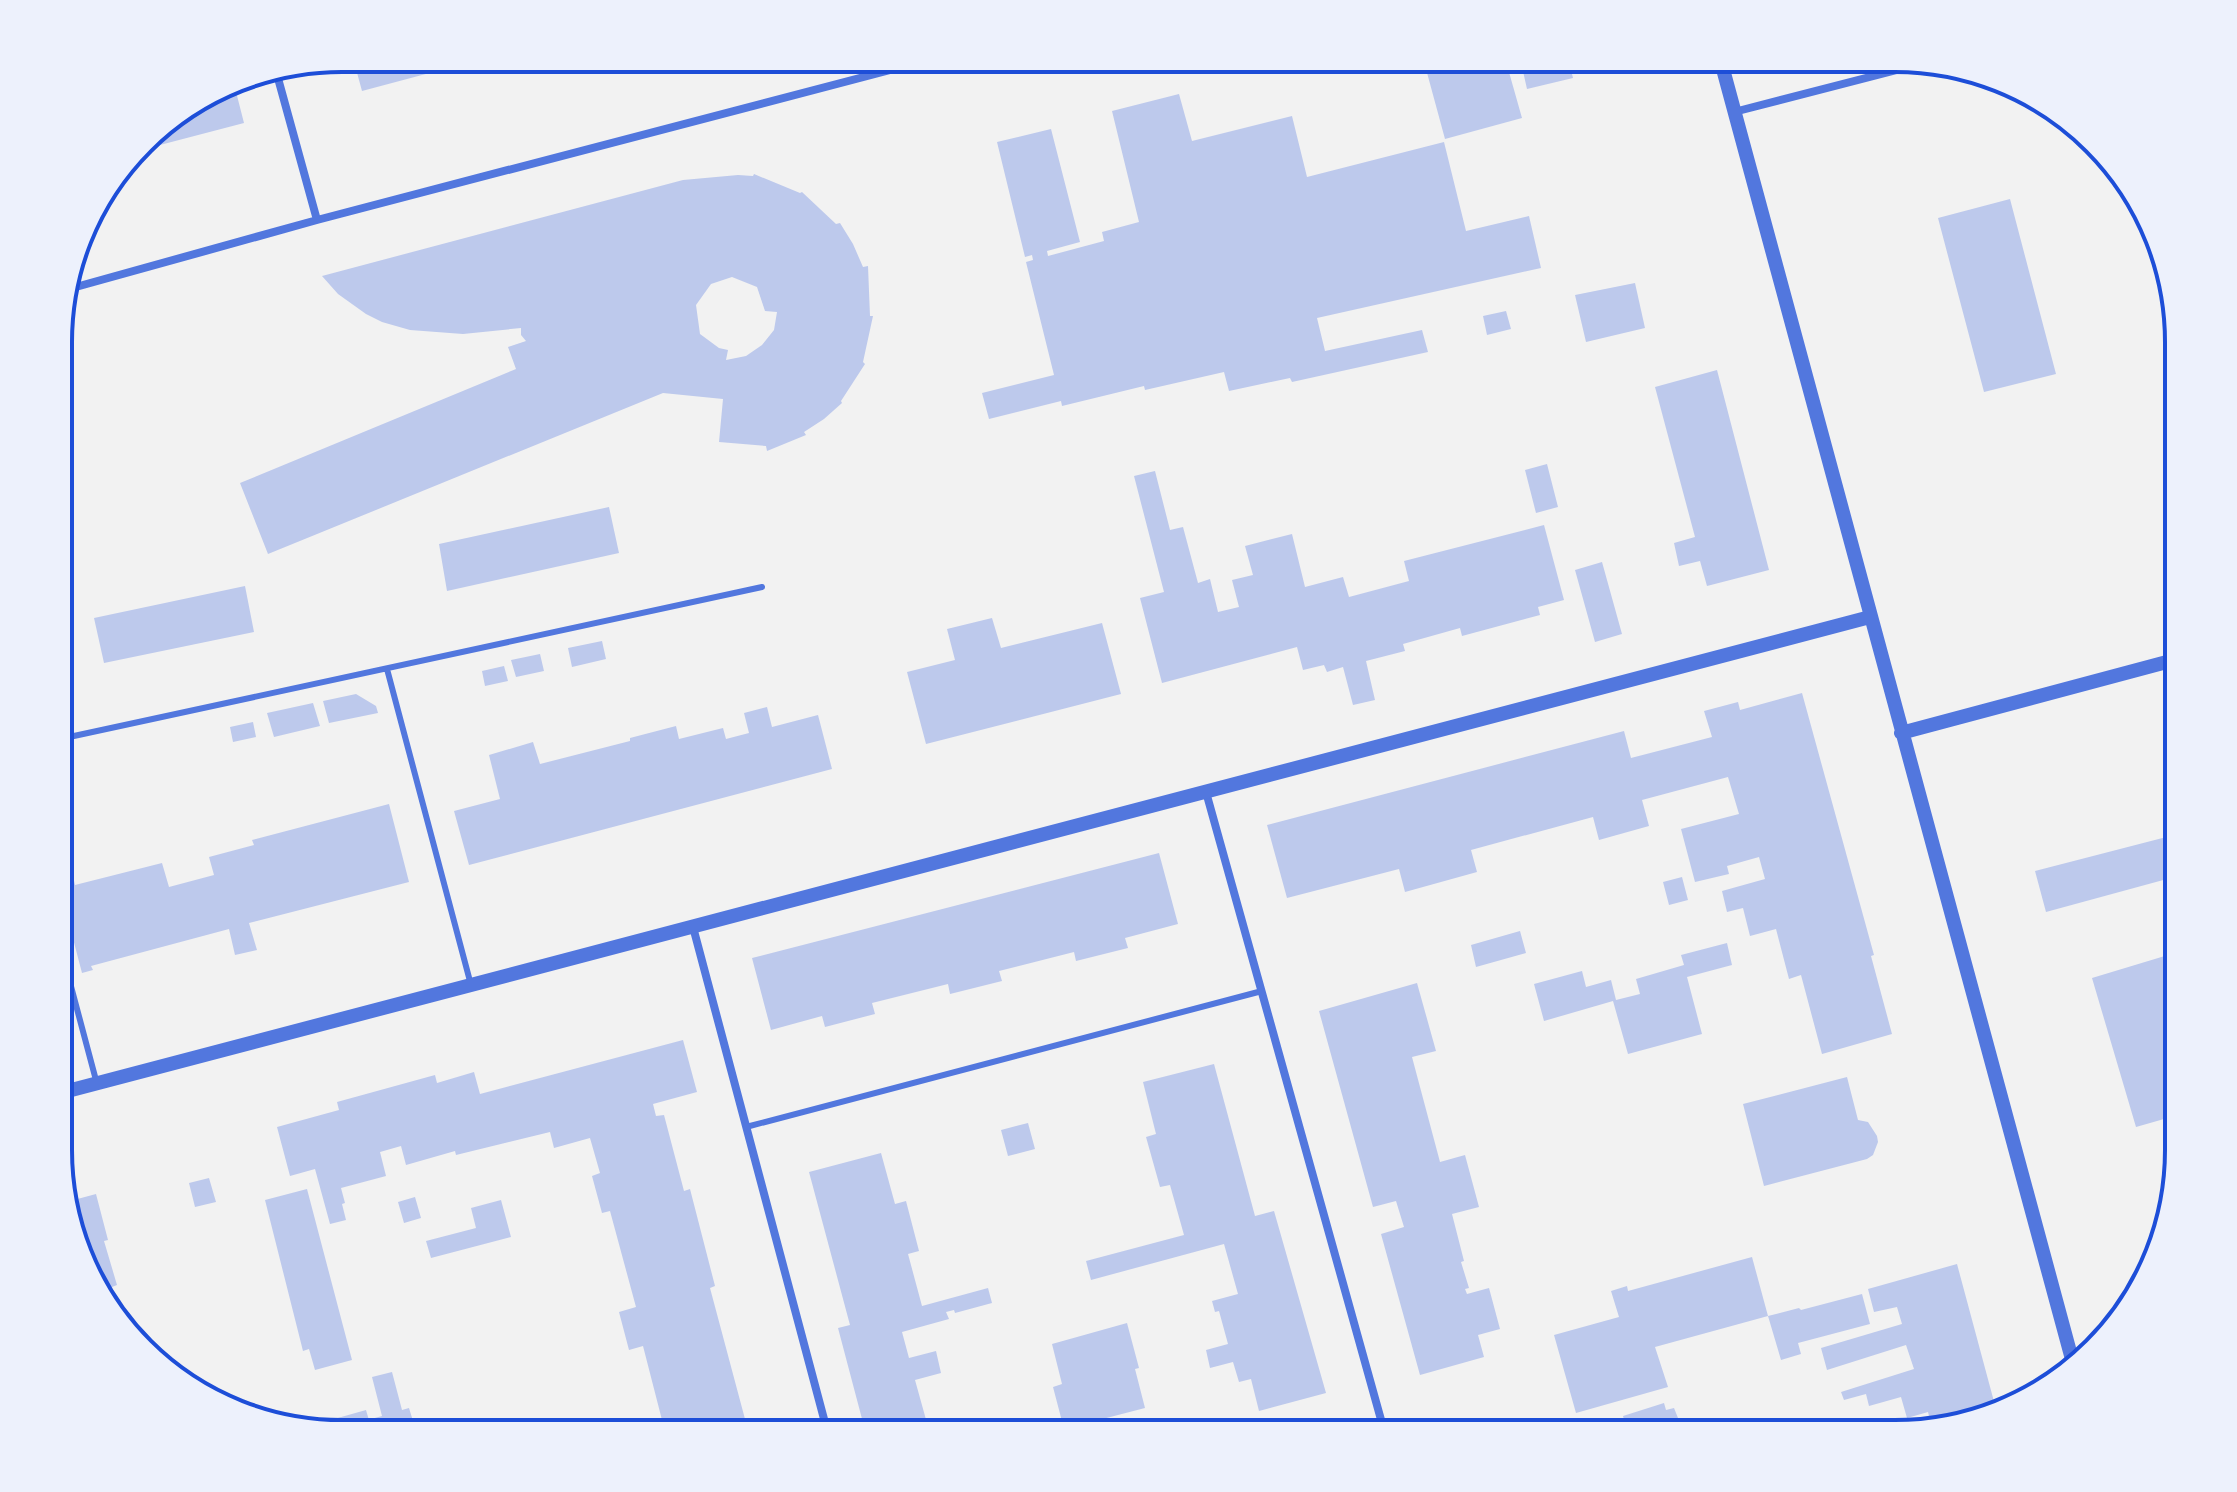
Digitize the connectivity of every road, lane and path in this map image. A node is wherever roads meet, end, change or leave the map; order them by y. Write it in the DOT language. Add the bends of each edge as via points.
graph roads {
  1 [pos="1724,72"];
  2 [pos="1889,72"];
  3 [pos="880,73"];
  4 [pos="278,80"];
  5 [pos="1734,112"];
  6 [pos="317,220"];
  7 [pos="78,286"];
  8 [pos="762,587"];
  9 [pos="1870,617"];
  10 [pos="2164,663"];
  11 [pos="387,669"];
  12 [pos="1901,733"];
  13 [pos="72,736"];
  14 [pos="1206,792"];
  15 [pos="693,927"];
  16 [pos="471,985"];
  17 [pos="72,990"];
  18 [pos="1262,991"];
  19 [pos="97,1084"];
  20 [pos="72,1090"];
  21 [pos="746,1127"];
  22 [pos="2071,1355"];
  23 [pos="1381,1419"];
  24 [pos="824,1420"];
  1 -- 5 [label="street"];
  2 -- 5 [label="street"];
  3 -- 6 [label="street"];
  4 -- 6 [label="street"];
  5 -- 9 [label="street"];
  6 -- 7 [label="street"];
  8 -- 11 [label="lane"];
  9 -- 12 [label="street"];
  9 -- 14 [label="street"];
  10 -- 12 [label="street"];
  11 -- 13 [label="lane"];
  11 -- 16 [label="lane"];
  12 -- 22 [label="street"];
  14 -- 15 [label="street"];
  14 -- 18 [label="street"];
  15 -- 16 [label="street"];
  15 -- 21 [label="street"];
  16 -- 19 [label="street"];
  17 -- 19 [label="lane"];
  18 -- 21 [label="lane"];
  18 -- 23 [label="street"];
  19 -- 20 [label="street"];
  21 -- 24 [label="street"];
}
